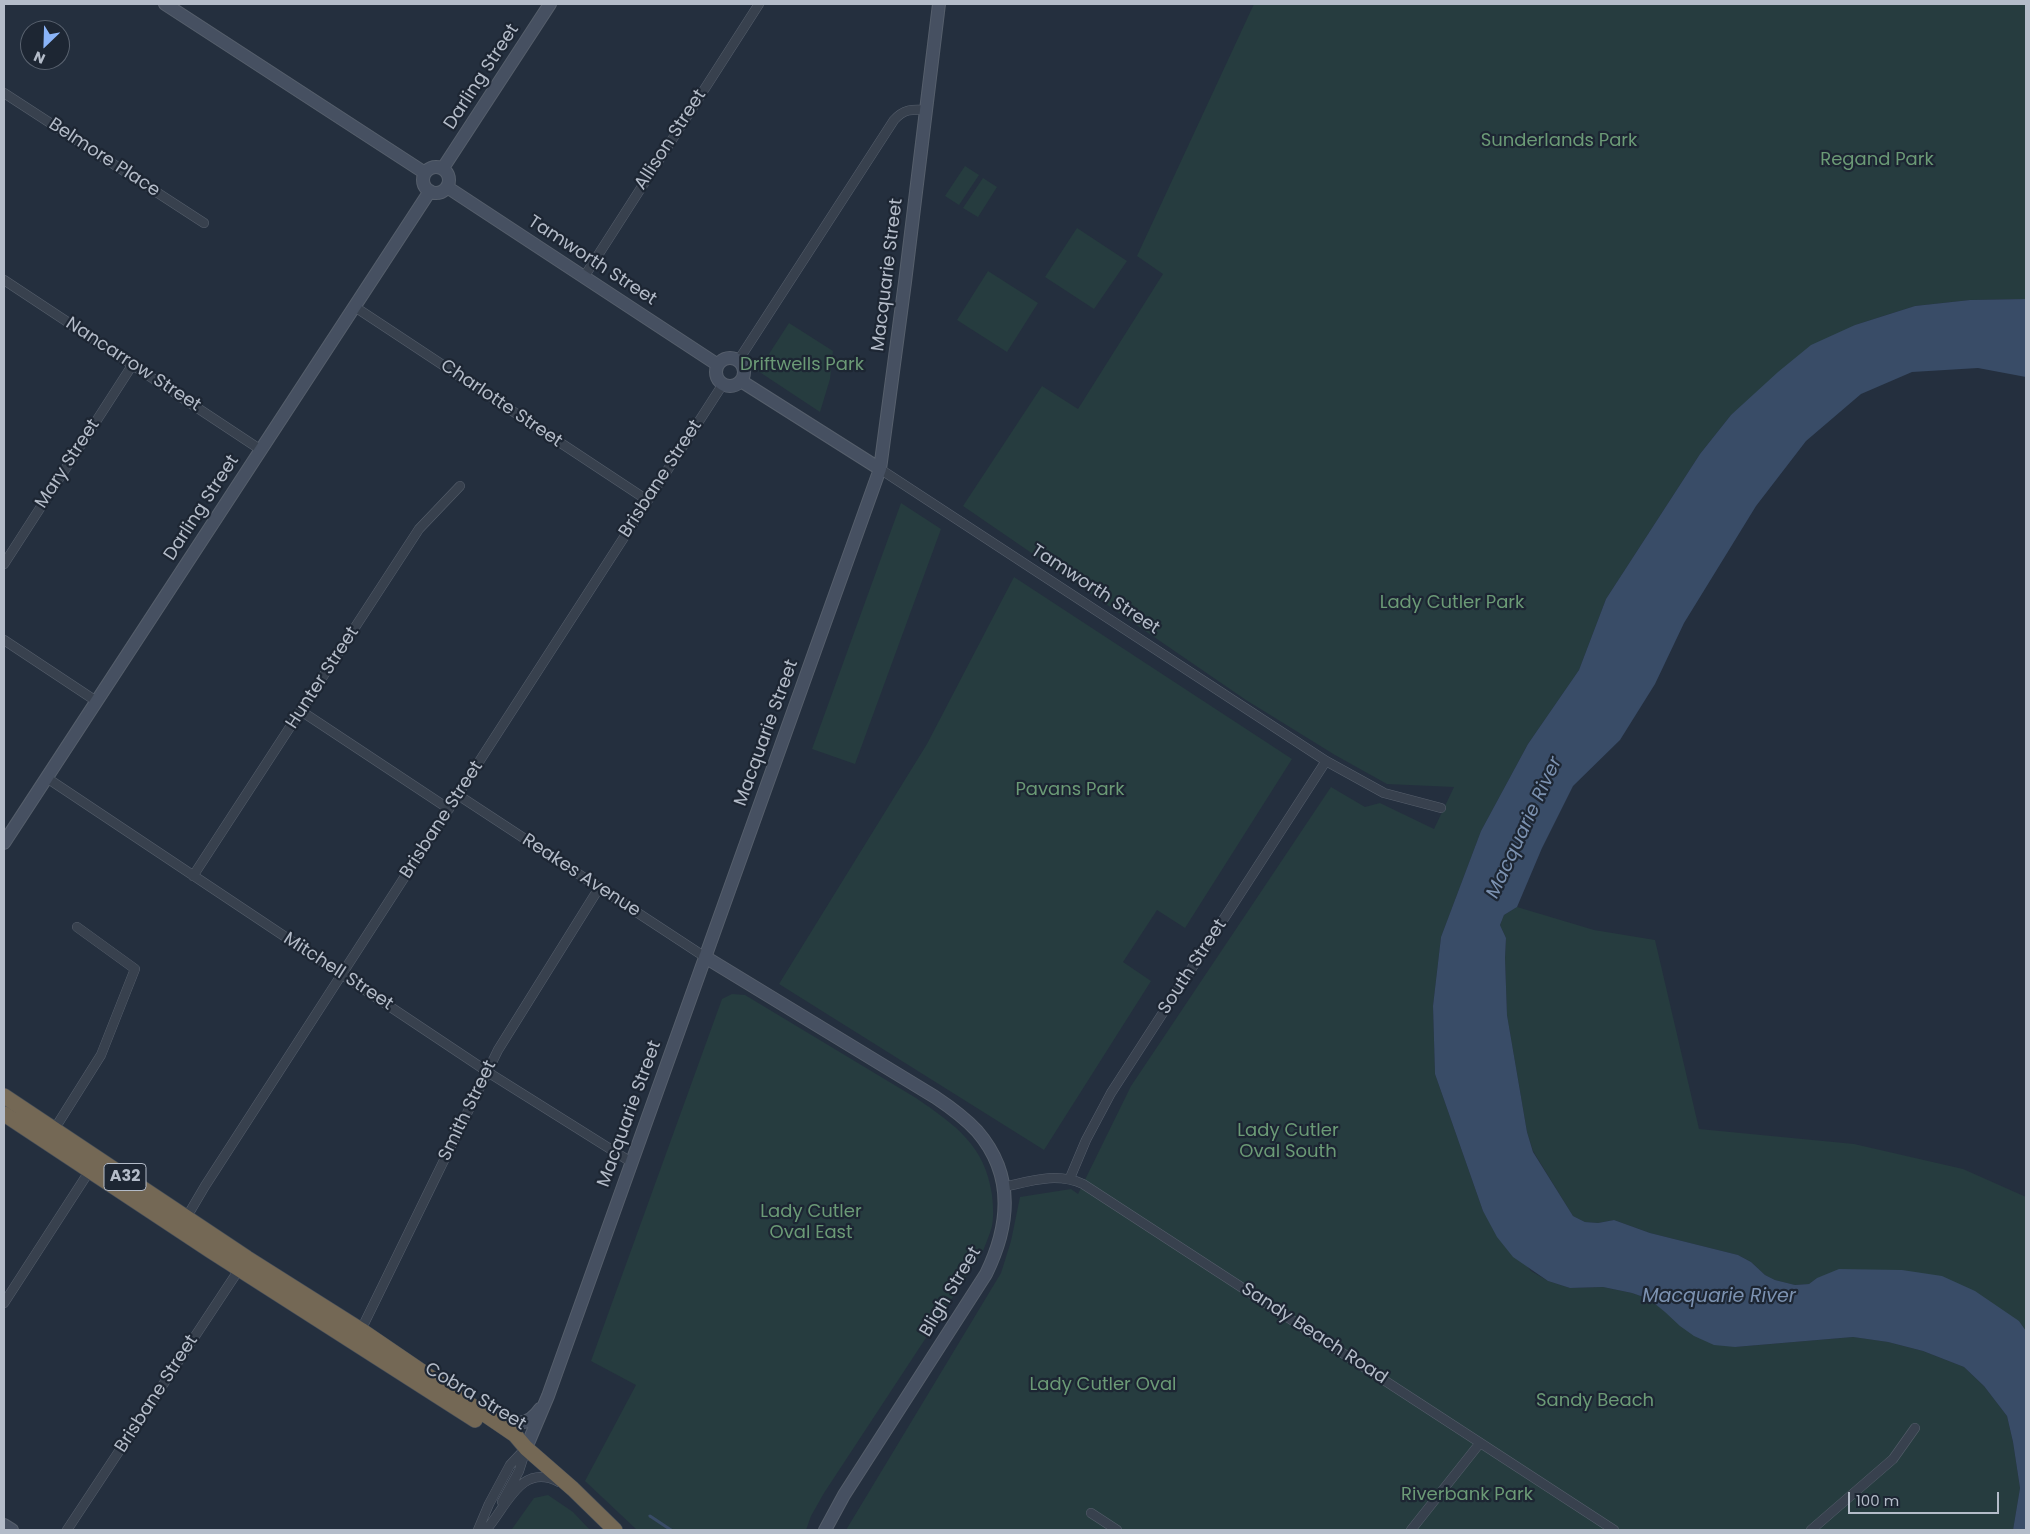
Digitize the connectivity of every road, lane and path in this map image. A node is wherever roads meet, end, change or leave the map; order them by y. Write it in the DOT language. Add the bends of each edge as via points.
graph roads {
  1 [pos="165,4"];
  2 [pos="550,4"];
  3 [pos="759,4"];
  4 [pos="939,4"];
  5 [pos="4,93"];
  6 [pos="926,110"];
  7 [pos="443,168"];
  8 [pos="425,173"];
  9 [pos="447,187"];
  10 [pos="430,191"];
  11 [pos="204,223"];
  12 [pos="584,277"];
  13 [pos="4,280"];
  14 [pos="355,307"];
  15 [pos="738,361"];
  16 [pos="133,364"];
  17 [pos="718,365"];
  18 [pos="741,381"];
  19 [pos="723,384"];
  20 [pos="261,450"];
  21 [pos="880,469"];
  22 [pos="460,486"];
  23 [pos="647,500"];
  24 [pos="4,564"];
  25 [pos="4,640"];
  26 [pos="96,702"];
  27 [pos="301,711"];
  28 [pos="1326,761"];
  29 [pos="47,778"];
  30 [pos="458,795"];
  31 [pos="1441,808"];
  32 [pos="449,809"];
  33 [pos="4,843"];
  34 [pos="193,876"];
  35 [pos="599,888"];
  36 [pos="78,927"];
  37 [pos="705,957"];
  38 [pos="342,974"];
  39 [pos="487,1071"];
  40 [pos="4,1096"];
  41 [pos="4,1114"];
  42 [pos="50,1136"];
  43 [pos="631,1162"];
  44 [pos="94,1164"];
  45 [pos="1070,1178"];
  46 [pos="1004,1188"];
  47 [pos="186,1217"];
  48 [pos="211,1251"];
  49 [pos="243,1263"];
  50 [pos="4,1303"];
  51 [pos="357,1337"];
  52 [pos="548,1396"];
  53 [pos="481,1412"];
  54 [pos="1915,1428"];
  55 [pos="1480,1443"];
  56 [pos="526,1448"];
  57 [pos="573,1489"];
  58 [pos="1091,1513"];
  59 [pos="4,1525"];
  60 [pos="487,1528"];
  61 [pos="12,1530"];
  62 [pos="67,1530"];
  63 [pos="478,1530"];
  64 [pos="615,1530"];
  65 [pos="825,1530"];
  66 [pos="1117,1530"];
  67 [pos="1411,1530"];
  68 [pos="1614,1530"];
  69 [pos="1811,1530"];
  1 -- 8 [label="street"];
  2 -- 7 [label="street, Darling Street"];
  3 -- 12 [label="street, Allison Street"];
  4 -- 6 [label="street, Macquarie Street"];
  5 -- 11 [label="street, Belmore Place"];
  6 -- 15 [label="street" via="909,109 894,120"];
  6 -- 21 [label="street, Macquarie Street"];
  7 -- 8 [label="street" via="431,168"];
  7 -- 9 [label="street" via="449,175"];
  8 -- 10 [label="street" via="423,181"];
  9 -- 10 [label="street" via="441,192"];
  9 -- 12 [label="street, Tamworth Street"];
  10 -- 14 [label="street, Darling Street"];
  12 -- 17 [label="street, Tamworth Street"];
  13 -- 16 [label="street, Nancarrow Street"];
  14 -- 20 [label="street, Darling Street"];
  14 -- 23 [label="street, Charlotte Street"];
  15 -- 17 [label="street" via="729,358"];
  15 -- 18 [label="street" via="744,373"];
  16 -- 20 [label="street, Nancarrow Street"];
  16 -- 24 [label="street, Mary Street"];
  17 -- 19 [label="street" via="716,374"];
  18 -- 19 [label="street" via="734,386"];
  18 -- 21 [label="street, Tamworth Street"];
  19 -- 23 [label="street, Brisbane Street"];
  20 -- 26 [label="street, Darling Street"];
  21 -- 28 [label="street, Tamworth Street"];
  21 -- 37 [label="street, Macquarie Street"];
  22 -- 27 [label="street, Hunter Street" via="419,529"];
  23 -- 30 [label="street, Brisbane Street"];
  25 -- 26 [label="street"];
  26 -- 29 [label="street, Darling Street"];
  27 -- 32 [label="street"];
  27 -- 34 [label="street, Hunter Street"];
  28 -- 31 [label="street, Tamworth Street" via="1384,793"];
  28 -- 45 [label="street, South Street" via="1111,1093"];
  29 -- 33 [label="street, Darling Street"];
  29 -- 34 [label="street, Mitchell Street"];
  30 -- 32 [label="street, Brisbane Street"];
  30 -- 35 [label="street, Reakes Avenue"];
  32 -- 38 [label="street, Brisbane Street"];
  34 -- 38 [label="street, Mitchell Street"];
  35 -- 37 [label="street, Reakes Avenue"];
  35 -- 39 [label="street, Smith Street"];
  36 -- 42 [label="street" via="135,968 101,1055"];
  37 -- 43 [label="street, Macquarie Street"];
  37 -- 46 [label="street, Bligh Street" via="957,1113 976,1130 990,1149 999,1166"];
  38 -- 39 [label="street, Mitchell Street"];
  38 -- 47 [label="street, Brisbane Street"];
  39 -- 43 [label="street, Mitchell Street"];
  39 -- 51 [label="street, Smith Street"];
  40 -- 42 [label="highway, Cobra Street / A32"];
  41 -- 42 [label="highway, Cobra Street / A32"];
  42 -- 44 [label="highway, Cobra Street / A32"];
  43 -- 52 [label="street, Macquarie Street"];
  44 -- 47 [label="highway, Cobra Street / A32"];
  44 -- 48 [label="highway, Cobra Street / A32"];
  44 -- 50 [label="street"];
  45 -- 46 [label="street, Sandy Beach Road" via="1041,1179"];
  45 -- 55 [label="street, Sandy Beach Road" via="1096,1191"];
  46 -- 65 [label="street, Bligh Street" via="1002,1237 986,1274 844,1495"];
  47 -- 48 [label="street" via="187,1230"];
  47 -- 49 [label="highway, Cobra Street / A32"];
  48 -- 49 [label="highway, Cobra Street / A32"];
  49 -- 51 [label="highway, Cobra Street / A32"];
  49 -- 62 [label="street, Brisbane Street"];
  51 -- 53 [label="highway, Cobra Street / A32"];
  51 -- 56 [label="highway, Cobra Street / A32" via="510,1444"];
  52 -- 53 [label="street" via="536,1415 526,1422 513,1423"];
  52 -- 56 [label="street, Macquarie Street"];
  53 -- 56 [label="highway, Cobra Street / A32" via="515,1435"];
  54 -- 69 [label="street" via="1893,1459"];
  55 -- 67 [label="street"];
  55 -- 68 [label="street, Sandy Beach Road"];
  56 -- 57 [label="highway, A32"];
  56 -- 60 [label="street, Macquarie Street" via="519,1471"];
  56 -- 63 [label="street, Macquarie Street" via="510,1465"];
  57 -- 60 [label="street, Macquarie Street" via="545,1477 530,1478"];
  57 -- 64 [label="highway, A32"];
  58 -- 66 [label="street"];
  59 -- 61 [label="street"];
}
